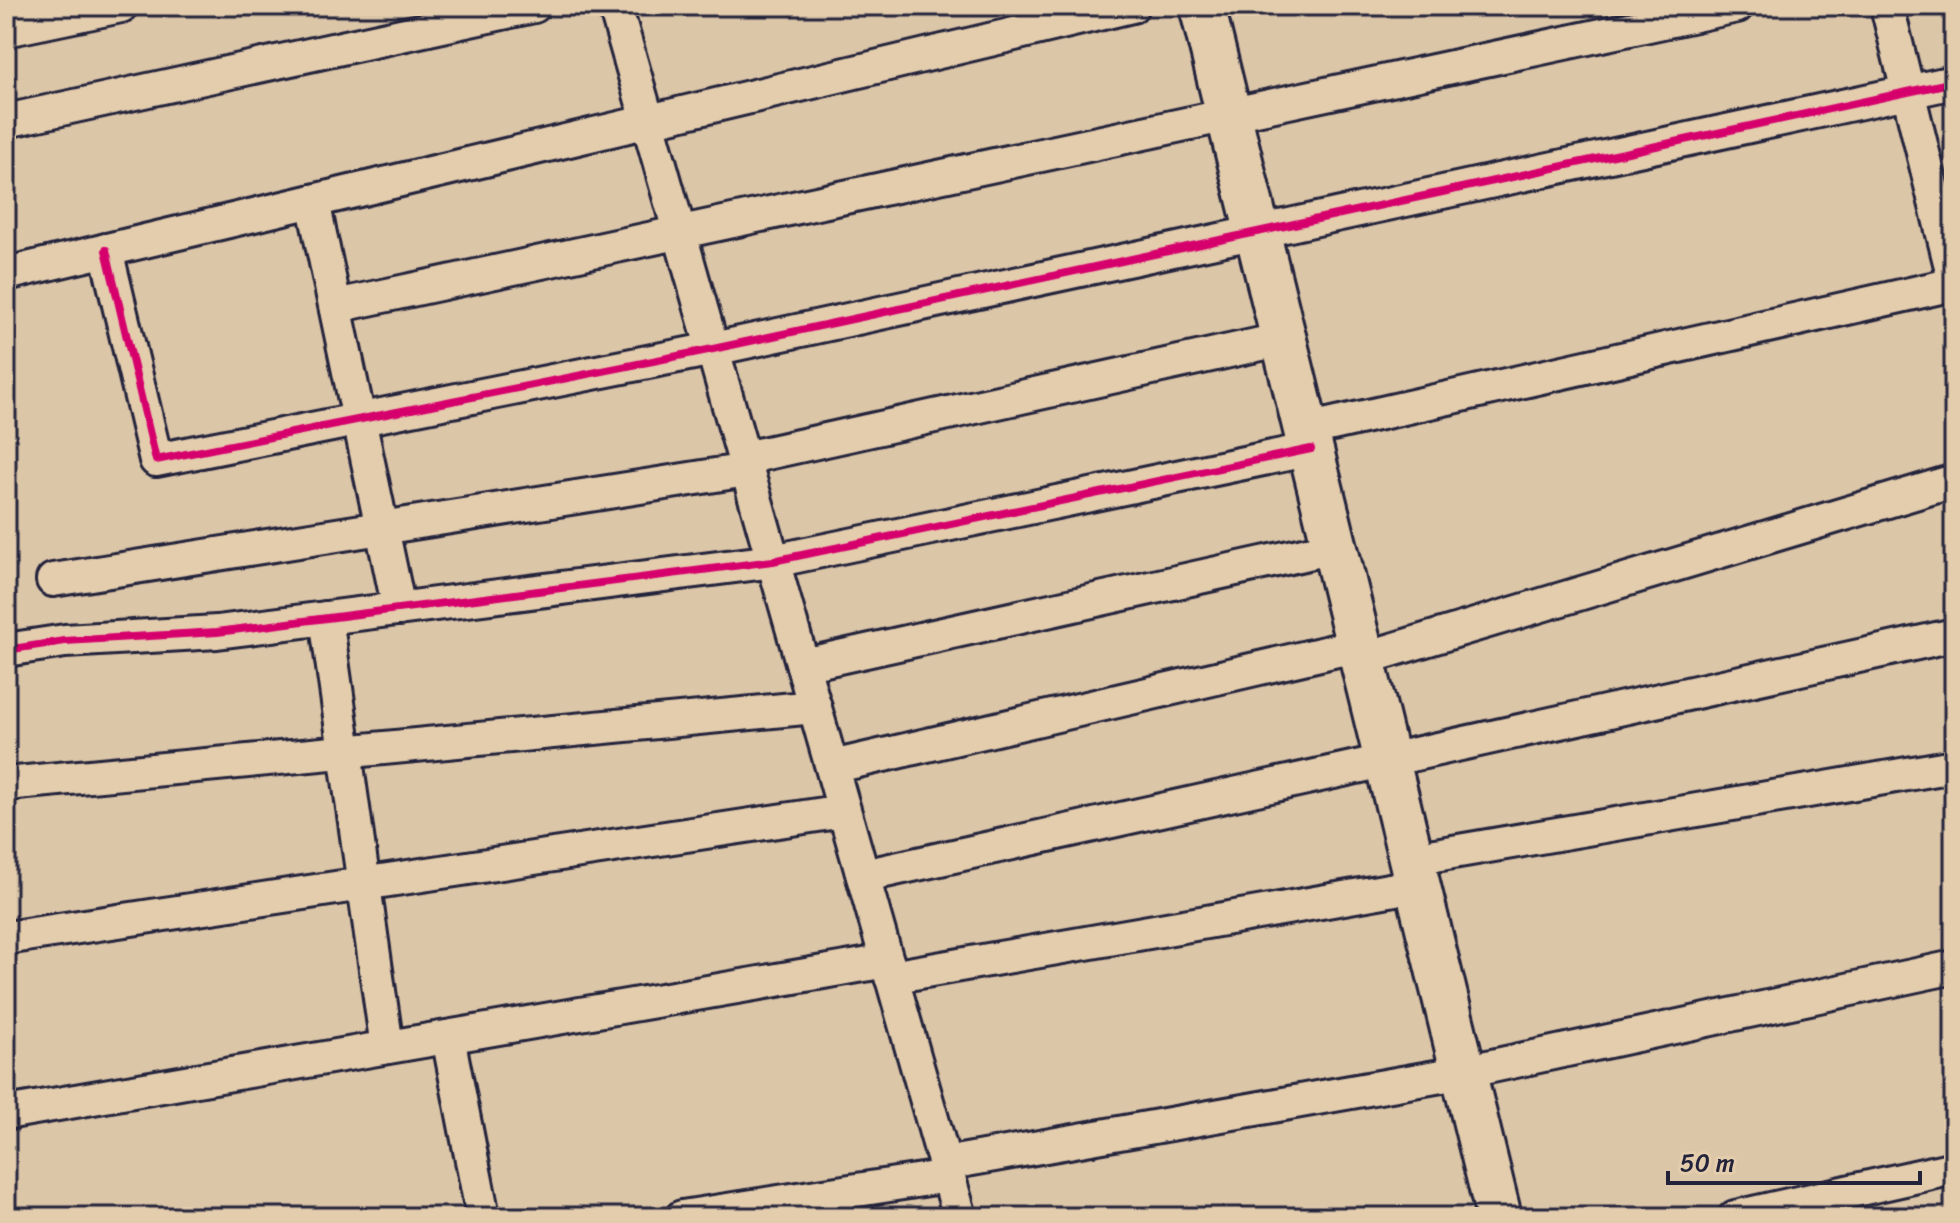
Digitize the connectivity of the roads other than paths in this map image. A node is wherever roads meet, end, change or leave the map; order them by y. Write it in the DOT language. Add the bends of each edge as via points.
graph roads {
  1 [pos="121,6"];
  2 [pos="534,6"];
  3 [pos="615,6"];
  4 [pos="1132,6"];
  5 [pos="1202,6"];
  6 [pos="1737,6"];
  7 [pos="1887,6"];
  8 [pos="6,30"];
  9 [pos="1954,82"];
  10 [pos="1908,93"];
  11 [pos="1229,115"];
  12 [pos="6,121"];
  13 [pos="649,121"];
  14 [pos="313,201"];
  15 [pos="680,232"];
  16 [pos="1258,232"];
  17 [pos="106,250"];
  18 [pos="6,274"];
  19 [pos="1954,282"];
  20 [pos="336,306"];
  21 [pos="1284,339"];
  22 [pos="713,349"];
  23 [pos="359,420"];
  24 [pos="1308,439"];
  25 [pos="746,464"];
  26 [pos="1954,481"];
  27 [pos="382,528"];
  28 [pos="1335,547"];
  29 [pos="773,561"];
  30 [pos="53,580"];
  31 [pos="399,609"];
  32 [pos="326,618"];
  33 [pos="1954,635"];
  34 [pos="6,650"];
  35 [pos="1361,652"];
  36 [pos="803,665"];
  37 [pos="815,707"];
  38 [pos="345,751"];
  39 [pos="1388,760"];
  40 [pos="1954,766"];
  41 [pos="832,767"];
  42 [pos="6,784"];
  43 [pos="844,811"];
  44 [pos="1415,872"];
  45 [pos="863,876"];
  46 [pos="364,884"];
  47 [pos="6,938"];
  48 [pos="1954,967"];
  49 [pos="889,969"];
  50 [pos="448,1037"];
  51 [pos="387,1047"];
  52 [pos="1464,1072"];
  53 [pos="6,1113"];
  54 [pos="1954,1168"];
  55 [pos="946,1170"];
  56 [pos="483,1217"];
  57 [pos="682,1217"];
  58 [pos="960,1217"];
  59 [pos="1499,1217"];
  60 [pos="1735,1217"];
  1 -- 8 [label="street"];
  2 -- 12 [label="street"];
  3 -- 13 [label="street"];
  4 -- 13 [label="street"];
  5 -- 11 [label="street"];
  6 -- 11 [label="street"];
  7 -- 10 [label="street"];
  9 -- 10 [label="street"];
  10 -- 16 [label="street"];
  10 -- 19 [label="street"];
  11 -- 15 [label="street"];
  11 -- 16 [label="street"];
  13 -- 14 [label="street"];
  13 -- 15 [label="street"];
  14 -- 17 [label="street"];
  14 -- 20 [label="street"];
  15 -- 20 [label="street"];
  15 -- 22 [label="street"];
  16 -- 21 [label="street"];
  16 -- 22 [label="street"];
  17 -- 18 [label="street"];
  17 -- 23 [label="street" via="156,460"];
  19 -- 24 [label="street"];
  20 -- 23 [label="street"];
  21 -- 24 [label="street"];
  21 -- 25 [label="street"];
  22 -- 23 [label="street"];
  22 -- 25 [label="street"];
  23 -- 27 [label="street"];
  24 -- 28 [label="street"];
  24 -- 29 [label="street"];
  25 -- 27 [label="street"];
  25 -- 29 [label="street"];
  26 -- 35 [label="street"];
  27 -- 30 [label="street"];
  27 -- 31 [label="street"];
  28 -- 35 [label="street"];
  28 -- 36 [label="street"];
  29 -- 31 [label="street"];
  29 -- 36 [label="street"];
  31 -- 32 [label="street"];
  32 -- 34 [label="street"];
  32 -- 38 [label="street"];
  33 -- 39 [label="street"];
  35 -- 39 [label="street"];
  35 -- 41 [label="street"];
  36 -- 37 [label="street"];
  37 -- 38 [label="street"];
  37 -- 41 [label="street"];
  38 -- 42 [label="street"];
  38 -- 46 [label="street"];
  39 -- 44 [label="street"];
  39 -- 45 [label="street"];
  40 -- 44 [label="street"];
  41 -- 43 [label="street"];
  43 -- 45 [label="street"];
  43 -- 46 [label="street"];
  44 -- 49 [label="street"];
  44 -- 52 [label="street"];
  45 -- 49 [label="street"];
  46 -- 47 [label="street"];
  46 -- 51 [label="street"];
  48 -- 52 [label="street"];
  49 -- 50 [label="street"];
  49 -- 55 [label="street"];
  50 -- 51 [label="street"];
  50 -- 56 [label="street"];
  51 -- 53 [label="street"];
  52 -- 55 [label="street"];
  52 -- 59 [label="street"];
  54 -- 60 [label="street"];
  55 -- 57 [label="street"];
  55 -- 58 [label="street"];
}
